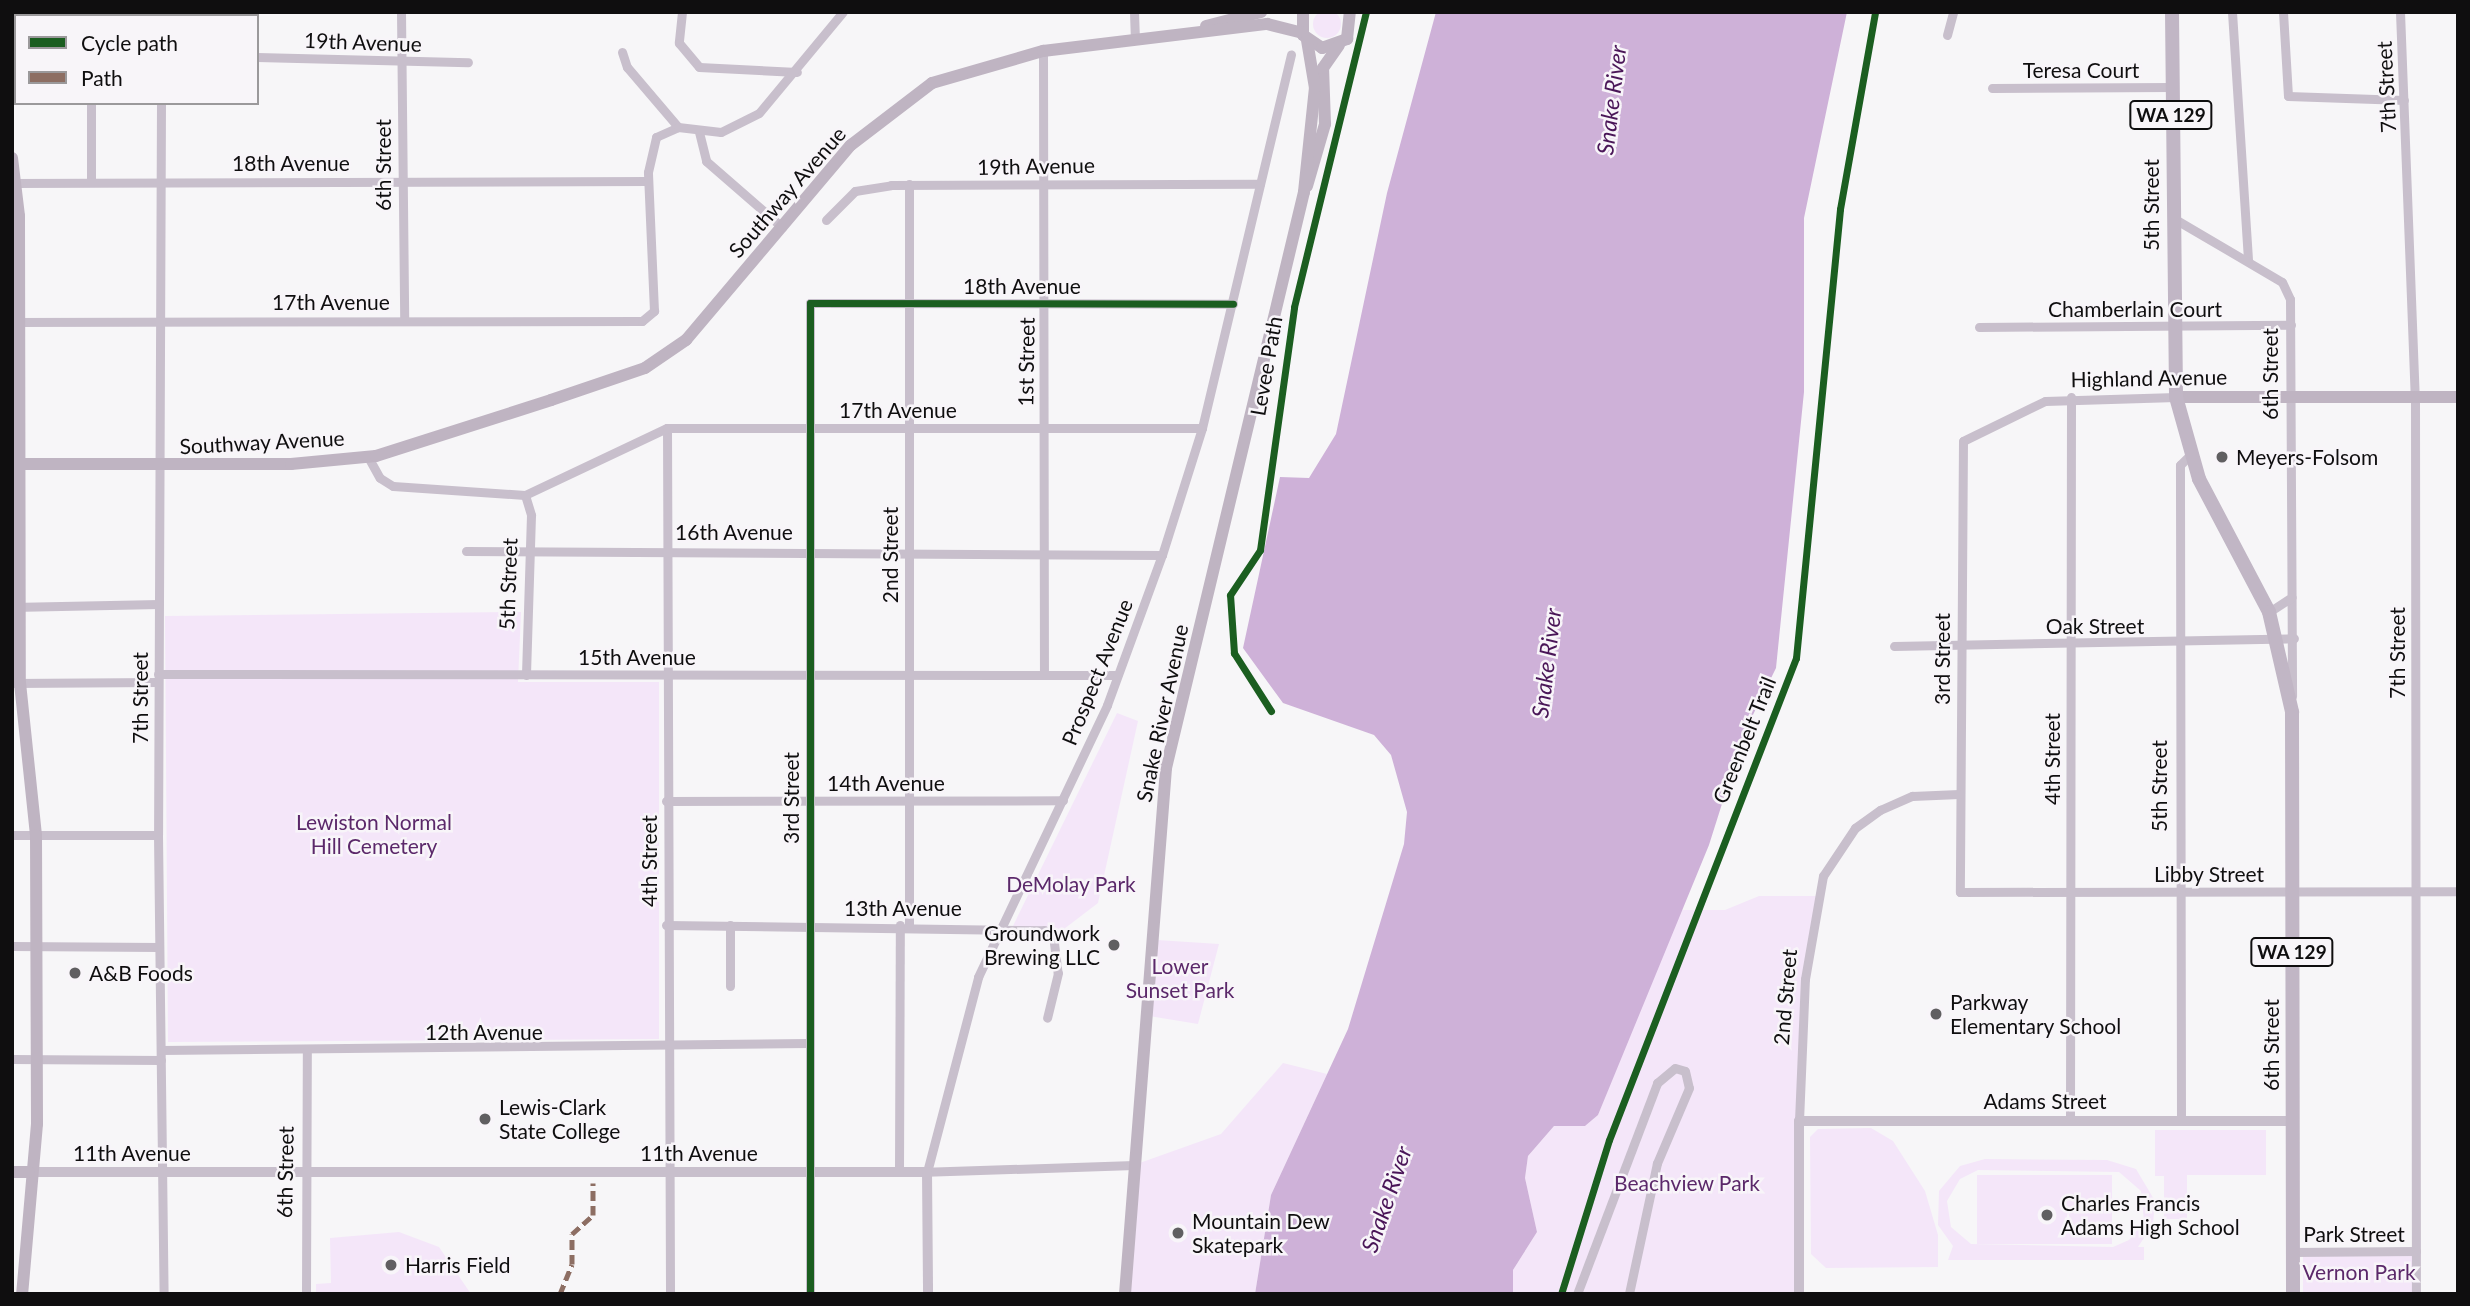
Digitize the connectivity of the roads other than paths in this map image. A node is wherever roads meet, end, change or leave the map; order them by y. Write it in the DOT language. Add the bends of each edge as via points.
graph roads {
  1 [pos="401,12"];
  2 [pos="682,12"];
  3 [pos="843,12"];
  4 [pos="1135,12"];
  5 [pos="1261,12"];
  6 [pos="1303,12"];
  7 [pos="1953,12"];
  8 [pos="2172,12"];
  9 [pos="2232,12"];
  10 [pos="2283,12"];
  11 [pos="2400,12"];
  12 [pos="1352,15"];
  13 [pos="1182,33"];
  14 [pos="1947,35"];
  15 [pos="1305,37"];
  16 [pos="1135,39"];
  17 [pos="1339,45"];
  18 [pos="622,51"];
  19 [pos="1043,51"];
  20 [pos="1291,54"];
  21 [pos="259,57"];
  22 [pos="401,62"];
  23 [pos="468,62"];
  24 [pos="797,72"];
  25 [pos="1992,88"];
  26 [pos="2171,88"];
  27 [pos="2404,100"];
  28 [pos="91,105"];
  29 [pos="161,105"];
  30 [pos="678,127"];
  31 [pos="699,132"];
  32 [pos="12,158"];
  33 [pos="90,180"];
  34 [pos="14,181"];
  35 [pos="159,181"];
  36 [pos="404,181"];
  37 [pos="648,181"];
  38 [pos="1046,183"];
  39 [pos="909,184"];
  40 [pos="1260,184"];
  41 [pos="1304,192"];
  42 [pos="2172,217"];
  43 [pos="826,220"];
  44 [pos="782,227"];
  45 [pos="2248,260"];
  46 [pos="810,303"];
  47 [pos="909,303"];
  48 [pos="1045,304"];
  49 [pos="1233,304"];
  50 [pos="158,320"];
  51 [pos="404,320"];
  52 [pos="16,322"];
  53 [pos="2291,325"];
  54 [pos="1979,327"];
  55 [pos="2172,327"];
  56 [pos="2071,397"];
  57 [pos="2176,397"];
  58 [pos="2292,397"];
  59 [pos="2415,397"];
  60 [pos="2458,397"];
  61 [pos="1043,426"];
  62 [pos="809,427"];
  63 [pos="667,428"];
  64 [pos="910,428"];
  65 [pos="1202,428"];
  66 [pos="1974,431"];
  67 [pos="367,455"];
  68 [pos="2190,455"];
  69 [pos="16,464"];
  70 [pos="158,465"];
  71 [pos="525,495"];
  72 [pos="466,551"];
  73 [pos="809,551"];
  74 [pos="530,552"];
  75 [pos="667,552"];
  76 [pos="910,552"];
  77 [pos="1044,552"];
  78 [pos="1162,555"];
  79 [pos="2292,596"];
  80 [pos="159,604"];
  81 [pos="16,607"];
  82 [pos="2269,612"];
  83 [pos="2294,638"];
  84 [pos="2069,643"];
  85 [pos="2279,643"];
  86 [pos="1959,644"];
  87 [pos="2180,644"];
  88 [pos="1894,646"];
  89 [pos="526,675"];
  90 [pos="667,675"];
  91 [pos="1044,675"];
  92 [pos="1117,675"];
  93 [pos="809,676"];
  94 [pos="909,676"];
  95 [pos="158,678"];
  96 [pos="16,683"];
  97 [pos="2292,712"];
  98 [pos="1959,794"];
  99 [pos="909,800"];
  100 [pos="1063,800"];
  101 [pos="809,801"];
  102 [pos="666,802"];
  103 [pos="12,835"];
  104 [pos="36,835"];
  105 [pos="158,835"];
  106 [pos="2181,891"];
  107 [pos="2293,891"];
  108 [pos="2415,891"];
  109 [pos="2458,891"];
  110 [pos="1960,892"];
  111 [pos="2069,892"];
  112 [pos="666,925"];
  113 [pos="730,925"];
  114 [pos="904,925"];
  115 [pos="806,926"];
  116 [pos="1001,926"];
  117 [pos="12,947"];
  118 [pos="35,947"];
  119 [pos="159,947"];
  120 [pos="730,986"];
  121 [pos="1047,1018"];
  122 [pos="807,1043"];
  123 [pos="666,1045"];
  124 [pos="307,1051"];
  125 [pos="161,1055"];
  126 [pos="12,1059"];
  127 [pos="37,1060"];
  128 [pos="2181,1120"];
  129 [pos="1799,1121"];
  130 [pos="2070,1121"];
  131 [pos="2292,1121"];
  132 [pos="1134,1165"];
  133 [pos="810,1171"];
  134 [pos="899,1171"];
  135 [pos="12,1172"];
  136 [pos="29,1172"];
  137 [pos="164,1172"];
  138 [pos="304,1172"];
  139 [pos="669,1172"];
  140 [pos="927,1172"];
  141 [pos="2416,1251"];
  142 [pos="2293,1252"];
  143 [pos="22,1294"];
  144 [pos="164,1294"];
  145 [pos="306,1294"];
  146 [pos="670,1294"];
  147 [pos="810,1294"];
  148 [pos="928,1294"];
  149 [pos="1125,1294"];
  150 [pos="1577,1294"];
  151 [pos="1629,1294"];
  152 [pos="1799,1294"];
  153 [pos="2293,1294"];
  154 [pos="2416,1294"];
  1 -- 22 [label="street, 6th Street"];
  2 -- 24 [label="street" via="679,43 699,66"];
  3 -- 24 [label="street"];
  4 -- 16 [label="street"];
  5 -- 13 [label="main road, Southway Avenue"];
  6 -- 15 [label="main road, Snake River Avenue"];
  7 -- 14 [label="street"];
  8 -- 26 [label="main road, 5th Street / WA 129"];
  9 -- 45 [label="street"];
  10 -- 27 [label="street" via="2288,96"];
  11 -- 27 [label="street, 7th Street"];
  12 -- 17 [label="main road, Snake River Avenue"];
  13 -- 15 [label="main road, Southway Avenue" via="1279,24"];
  13 -- 16 [label="main road, Southway Avenue"];
  15 -- 17 [label="main road, Southway Avenue" via="1322,48"];
  15 -- 41 [label="main road, Snake River Avenue" via="1315,88"];
  16 -- 19 [label="main road, Southway Avenue"];
  17 -- 41 [label="main road, Snake River Avenue" via="1323,68 1325,124"];
  18 -- 30 [label="street" via="626,67"];
  19 -- 38 [label="street, 1st Street"];
  19 -- 44 [label="main road, Southway Avenue" via="978,64 901,102 851,145"];
  20 -- 40 [label="street, Prospect Avenue"];
  21 -- 22 [label="street, 19th Avenue" via="396,57"];
  22 -- 23 [label="street, 19th Avenue"];
  22 -- 36 [label="street, 6th Street"];
  24 -- 31 [label="street" via="740,125"];
  25 -- 26 [label="street, Teresa Court"];
  26 -- 42 [label="main road, 5th Street / WA 129"];
  27 -- 59 [label="street, 7th Street"];
  28 -- 33 [label="street"];
  29 -- 35 [label="street, 7th Street"];
  30 -- 31 [label="street"];
  30 -- 37 [label="street" via="656,137"];
  31 -- 44 [label="street" via="706,161"];
  32 -- 34 [label="main road"];
  33 -- 34 [label="street, 18th Avenue"];
  33 -- 35 [label="street, 18th Avenue"];
  34 -- 52 [label="main road"];
  35 -- 36 [label="street, 18th Avenue"];
  35 -- 50 [label="street, 7th Street"];
  36 -- 37 [label="street, 18th Avenue"];
  36 -- 51 [label="street, 6th Street"];
  37 -- 51 [label="street, 17th Avenue" via="650,317"];
  38 -- 39 [label="street, 19th Avenue"];
  38 -- 40 [label="street, 19th Avenue"];
  38 -- 48 [label="street, 1st Street"];
  39 -- 43 [label="street, 19th Avenue" via="855,191"];
  39 -- 47 [label="street, 2nd Street"];
  40 -- 49 [label="street, Prospect Avenue"];
  41 -- 132 [label="main road, Snake River Avenue" via="1166,768"];
  42 -- 45 [label="street, 6th Street"];
  42 -- 55 [label="main road, 5th Street / WA 129"];
  44 -- 67 [label="main road, Southway Avenue" via="670,353 645,368"];
  45 -- 53 [label="street, 6th Street" via="2288,290"];
  46 -- 47 [label="street, 18th Avenue"];
  46 -- 62 [label="street, 3rd Street"];
  47 -- 48 [label="street, 18th Avenue"];
  47 -- 64 [label="street, 2nd Street"];
  48 -- 49 [label="street, 18th Avenue"];
  48 -- 61 [label="street, 1st Street"];
  49 -- 65 [label="street, Prospect Avenue"];
  50 -- 51 [label="street, 17th Avenue"];
  50 -- 52 [label="street, 17th Avenue"];
  50 -- 70 [label="street, 7th Street"];
  52 -- 69 [label="main road"];
  53 -- 55 [label="street, Chamberlain Court"];
  53 -- 58 [label="street, 6th Street"];
  54 -- 55 [label="street, Chamberlain Court"];
  55 -- 57 [label="main road, 5th Street / WA 129"];
  56 -- 57 [label="street, Highland Avenue"];
  56 -- 66 [label="street, Highland Avenue" via="2045,401"];
  56 -- 84 [label="street, 4th Street"];
  57 -- 58 [label="main road, Highland Avenue"];
  57 -- 68 [label="main road, WA 129"];
  58 -- 59 [label="main road, Highland Avenue"];
  58 -- 79 [label="street, 6th Street"];
  59 -- 60 [label="main road, Highland Avenue"];
  59 -- 108 [label="street, 7th Street"];
  61 -- 64 [label="street, 17th Avenue"];
  61 -- 65 [label="street, 17th Avenue"];
  61 -- 77 [label="street, 1st Street"];
  62 -- 63 [label="street, 17th Avenue"];
  62 -- 64 [label="street, 17th Avenue"];
  62 -- 73 [label="street, 3rd Street"];
  63 -- 71 [label="street, 17th Avenue"];
  63 -- 75 [label="street, 4th Street"];
  64 -- 76 [label="street, 2nd Street"];
  65 -- 78 [label="street, Prospect Avenue"];
  66 -- 86 [label="street, 3rd Street" via="1958,455"];
  67 -- 70 [label="main road, Southway Avenue" via="291,464"];
  67 -- 71 [label="street" via="380,478 393,486"];
  68 -- 82 [label="main road, WA 129"];
  68 -- 87 [label="street, 5th Street" via="2180,465"];
  69 -- 70 [label="main road"];
  69 -- 81 [label="main road"];
  70 -- 80 [label="street, 7th Street"];
  71 -- 74 [label="street, 5th Street"];
  72 -- 74 [label="street, 16th Avenue"];
  73 -- 75 [label="street, 16th Avenue"];
  73 -- 76 [label="street, 16th Avenue"];
  73 -- 93 [label="street, 3rd Street"];
  74 -- 75 [label="street, 16th Avenue"];
  74 -- 89 [label="street, 5th Street"];
  75 -- 90 [label="street, 4th Street"];
  76 -- 77 [label="street, 16th Avenue"];
  76 -- 94 [label="street, 2nd Street"];
  77 -- 78 [label="street, 16th Avenue"];
  77 -- 91 [label="street, 1st Street"];
  78 -- 92 [label="street, Prospect Avenue"];
  79 -- 82 [label="street"];
  79 -- 83 [label="street, 6th Street"];
  80 -- 81 [label="street"];
  80 -- 95 [label="street, 7th Street"];
  81 -- 96 [label="main road"];
  82 -- 85 [label="main road, 6th Street / WA 129"];
  83 -- 85 [label="street, Oak Street"];
  83 -- 97 [label="street, 6th Street"];
  84 -- 86 [label="street, Oak Street"];
  84 -- 87 [label="street, Oak Street"];
  84 -- 111 [label="street, 4th Street"];
  85 -- 87 [label="street, Oak Street"];
  85 -- 97 [label="main road, 6th Street / WA 129"];
  86 -- 88 [label="street, Oak Street"];
  86 -- 98 [label="street, 3rd Street"];
  87 -- 106 [label="street, 5th Street"];
  89 -- 90 [label="street, 15th Avenue"];
  89 -- 95 [label="street, 15th Avenue"];
  90 -- 93 [label="street, 15th Avenue"];
  90 -- 102 [label="street, 4th Street"];
  91 -- 92 [label="street, 15th Avenue"];
  91 -- 94 [label="street, 15th Avenue"];
  92 -- 100 [label="street, Prospect Avenue"];
  93 -- 94 [label="street, 15th Avenue"];
  93 -- 101 [label="street, 3rd Street"];
  94 -- 99 [label="street, 2nd Street"];
  95 -- 96 [label="street, 15th Avenue"];
  95 -- 105 [label="street, 7th Street"];
  96 -- 104 [label="main road"];
  97 -- 107 [label="main road, 6th Street / WA 129"];
  98 -- 110 [label="street, 3rd Street"];
  98 -- 129 [label="street, 2nd Street" via="1912,796 1880,810 1855,828 1823,876 1805,979"];
  99 -- 100 [label="street, 14th Avenue"];
  99 -- 101 [label="street, 14th Avenue"];
  99 -- 114 [label="street, 2nd Street"];
  100 -- 116 [label="street, Prospect Avenue"];
  101 -- 102 [label="street, 14th Avenue"];
  101 -- 115 [label="street, 3rd Street"];
  102 -- 112 [label="street, 4th Street"];
  103 -- 104 [label="street"];
  104 -- 105 [label="street"];
  104 -- 118 [label="main road"];
  105 -- 119 [label="street, 7th Street"];
  106 -- 107 [label="street, Libby Street"];
  106 -- 111 [label="street, Libby Street"];
  106 -- 128 [label="street, 5th Street"];
  107 -- 108 [label="street, Libby Street"];
  107 -- 131 [label="main road, 6th Street / WA 129"];
  108 -- 109 [label="street, Libby Street"];
  108 -- 141 [label="street, 7th Street"];
  110 -- 111 [label="street, Libby Street"];
  111 -- 130 [label="street, 4th Street"];
  112 -- 113 [label="street, 13th Avenue"];
  112 -- 123 [label="street, 4th Street"];
  113 -- 115 [label="street, 13th Avenue"];
  113 -- 120 [label="street"];
  114 -- 115 [label="street, 13th Avenue"];
  114 -- 116 [label="street, 13th Avenue"];
  114 -- 134 [label="street, 2nd Street"];
  115 -- 122 [label="street, 3rd Street"];
  116 -- 121 [label="street, 13th Avenue" via="1053,935 1058,973"];
  116 -- 140 [label="street, Prospect Avenue" via="964,1017"];
  117 -- 118 [label="street"];
  118 -- 119 [label="street"];
  118 -- 127 [label="main road"];
  119 -- 125 [label="street, 7th Street"];
  122 -- 123 [label="street, 12th Avenue"];
  122 -- 133 [label="street, 3rd Street"];
  123 -- 124 [label="street, 12th Avenue"];
  123 -- 139 [label="street, 4th Street"];
  124 -- 125 [label="street, 12th Avenue"];
  124 -- 138 [label="street, 6th Street"];
  125 -- 127 [label="street, 12th Avenue"];
  125 -- 137 [label="street, 7th Street"];
  126 -- 127 [label="street, 12th Avenue"];
  127 -- 136 [label="main road"];
  128 -- 130 [label="street, Adams Street"];
  128 -- 131 [label="street, Adams Street"];
  129 -- 130 [label="street, Adams Street"];
  129 -- 152 [label="street, 2nd Street"];
  131 -- 142 [label="main road, 6th Street / WA 129"];
  132 -- 140 [label="street, 11th Avenue"];
  132 -- 149 [label="main road, Snake River Avenue"];
  133 -- 134 [label="street, 11th Avenue"];
  133 -- 139 [label="street, 11th Avenue"];
  133 -- 147 [label="street, 3rd Street"];
  134 -- 140 [label="street, 11th Avenue"];
  135 -- 136 [label="main road, 11th Avenue"];
  136 -- 137 [label="street, 11th Avenue"];
  136 -- 143 [label="main road"];
  137 -- 138 [label="street, 11th Avenue"];
  137 -- 144 [label="street, 7th Street"];
  138 -- 139 [label="street, 11th Avenue"];
  138 -- 145 [label="street, 6th Street"];
  139 -- 146 [label="street, 4th Street"];
  140 -- 148 [label="street, Prospect Avenue"];
  141 -- 142 [label="street, Park Street"];
  141 -- 154 [label="street, 7th Street"];
  142 -- 153 [label="main road, 6th Street / WA 129"];
  150 -- 151 [label="street" via="1657,1083 1675,1068 1685,1071 1689,1088 1657,1163"];
}
